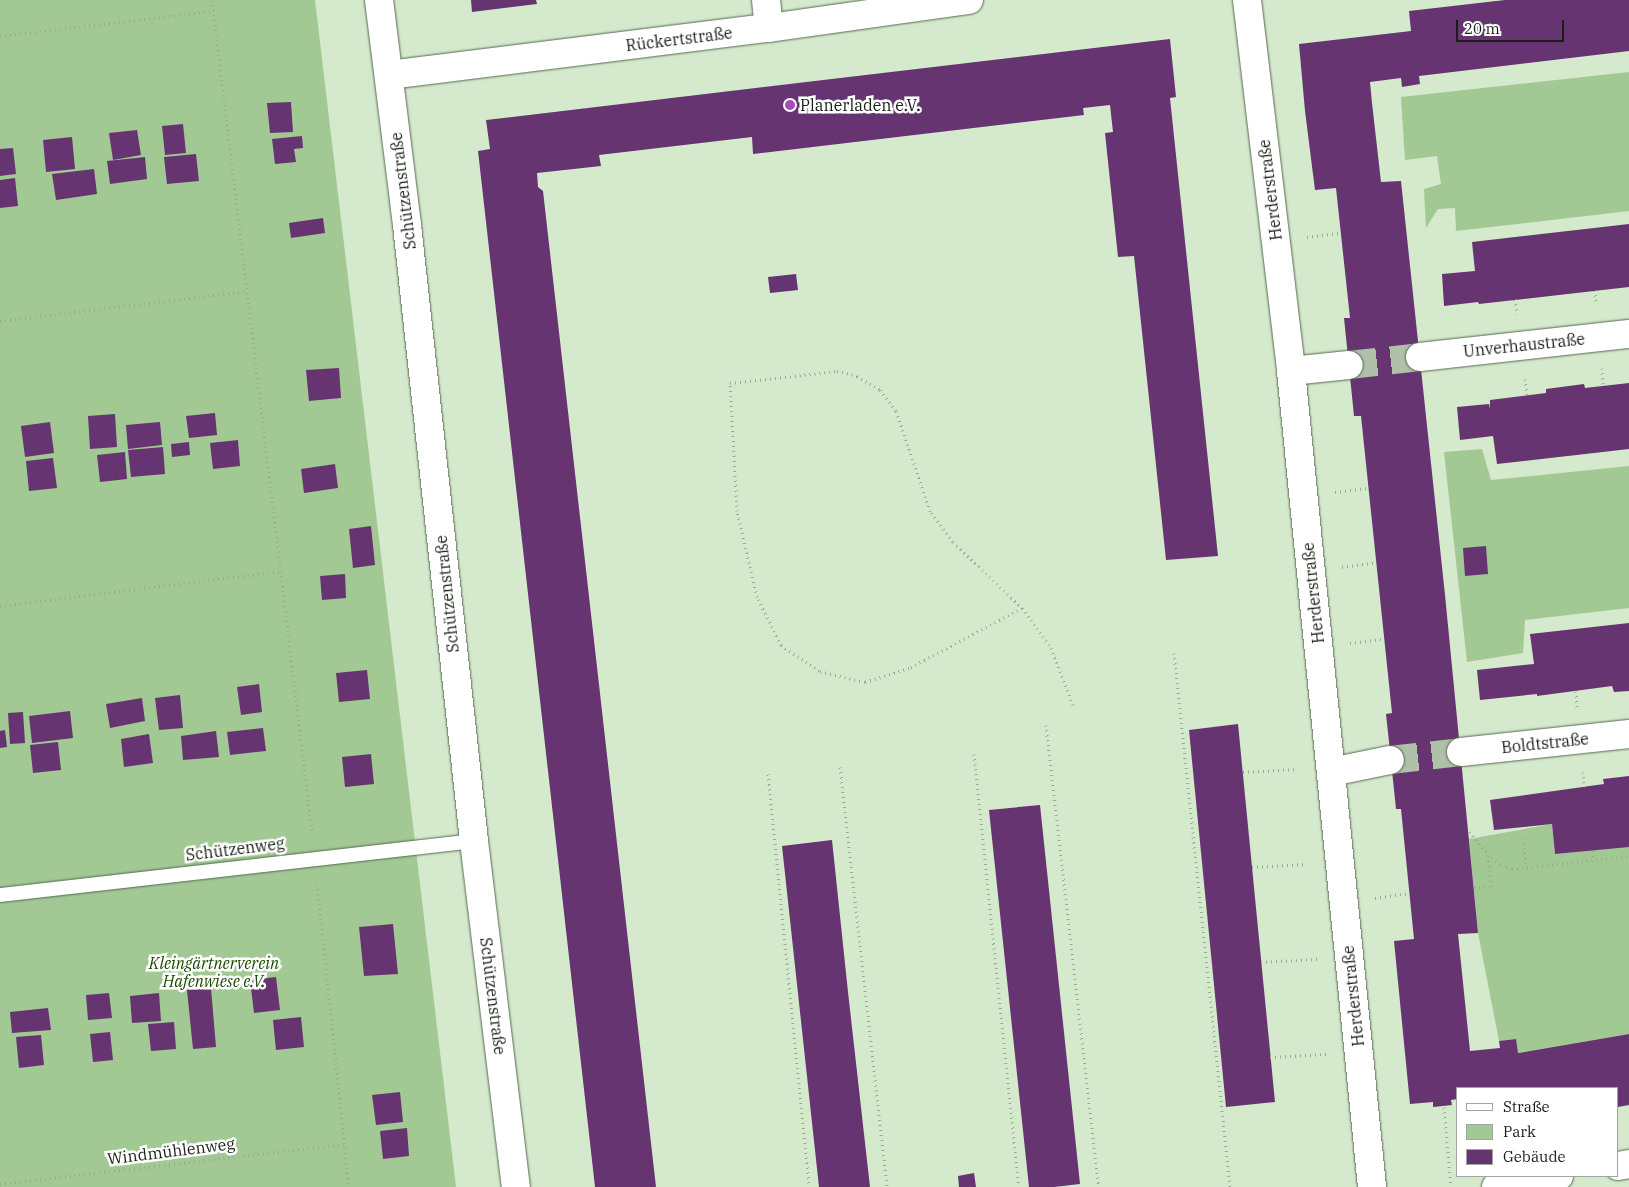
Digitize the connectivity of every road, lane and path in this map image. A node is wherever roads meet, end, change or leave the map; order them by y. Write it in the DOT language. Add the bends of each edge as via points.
graph roads {
  1 [pos="212,0"];
  2 [pos="379,0"];
  3 [pos="766,0"];
  4 [pos="969,0"];
  5 [pos="1247,0"];
  6 [pos="212,11"];
  7 [pos="769,28"];
  8 [pos="0,36"];
  9 [pos="389,75"];
  10 [pos="246,291"];
  11 [pos="0,321"];
  12 [pos="1629,334"];
  13 [pos="1420,357"];
  14 [pos="1349,365"];
  15 [pos="1291,371"];
  16 [pos="280,571"];
  17 [pos="0,606"];
  18 [pos="1022,608"];
  19 [pos="1174,653"];
  20 [pos="1074,708"];
  21 [pos="1046,725"];
  22 [pos="1629,734"];
  23 [pos="1462,752"];
  24 [pos="974,754"];
  25 [pos="1390,760"];
  26 [pos="840,767"];
  27 [pos="1331,769"];
  28 [pos="1243,772"];
  29 [pos="768,774"];
  30 [pos="1469,832"];
  31 [pos="1523,838"];
  32 [pos="474,840"];
  33 [pos="1593,850"];
  34 [pos="1488,854"];
  35 [pos="1629,856"];
  36 [pos="315,857"];
  37 [pos="1594,860"];
  38 [pos="1340,862"];
  39 [pos="1252,868"];
  40 [pos="1526,868"];
  41 [pos="1474,888"];
  42 [pos="0,895"];
  43 [pos="1349,957"];
  44 [pos="1261,962"];
  45 [pos="1359,1052"];
  46 [pos="1270,1058"];
  47 [pos="1444,1107"];
  48 [pos="345,1144"];
  49 [pos="1553,1177"];
  50 [pos="0,1184"];
  51 [pos="349,1187"];
  52 [pos="516,1187"];
  53 [pos="809,1187"];
  54 [pos="887,1187"];
  55 [pos="1019,1187"];
  56 [pos="1099,1187"];
  57 [pos="1230,1187"];
  58 [pos="1372,1187"];
  59 [pos="1451,1187"];
  60 [pos="1496,1187"];
  1 -- 6 [label="path"];
  2 -- 9 [label="street, Schützenstraße"];
  3 -- 7 [label="street"];
  4 -- 7 [label="street, Rückertstraße"];
  5 -- 15 [label="street, Herderstraße"];
  6 -- 8 [label="path"];
  6 -- 10 [label="path"];
  7 -- 9 [label="street, Rückertstraße"];
  9 -- 32 [label="street, Schützenstraße"];
  10 -- 11 [label="path"];
  10 -- 16 [label="path"];
  12 -- 13 [label="street, Unverhaustraße"];
  14 -- 15 [label="street"];
  15 -- 27 [label="street, Herderstraße"];
  16 -- 17 [label="path"];
  16 -- 36 [label="path"];
  18 -- 18 [label="path" via="953,542 931,513 896,411 880,390 857,376 837,371 730,383 737,511 757,597 781,645 818,672 865,682 909,668"];
  18 -- 20 [label="path" via="1051,648"];
  19 -- 57 [label="path"];
  21 -- 56 [label="path"];
  22 -- 23 [label="street, Boldtstraße"];
  24 -- 55 [label="path"];
  25 -- 27 [label="street"];
  26 -- 54 [label="path"];
  27 -- 28 [label="path"];
  27 -- 38 [label="street, Herderstraße"];
  29 -- 53 [label="path"];
  30 -- 34 [label="path"];
  31 -- 40 [label="path"];
  32 -- 36 [label="lane, Schützenweg"];
  32 -- 52 [label="street, Schützenstraße"];
  33 -- 37 [label="path"];
  34 -- 40 [label="path" via="1512,869"];
  34 -- 41 [label="path" via="1492,886"];
  35 -- 37 [label="path"];
  36 -- 42 [label="lane, Schützenweg"];
  36 -- 48 [label="path"];
  37 -- 40 [label="path"];
  38 -- 39 [label="path"];
  38 -- 43 [label="street, Herderstraße"];
  43 -- 44 [label="path"];
  43 -- 45 [label="street, Herderstraße"];
  45 -- 46 [label="path"];
  45 -- 58 [label="street, Herderstraße"];
  47 -- 59 [label="path"];
  48 -- 50 [label="path, Windmühlenweg"];
  48 -- 51 [label="path"];
  49 -- 60 [label="street"];
}
